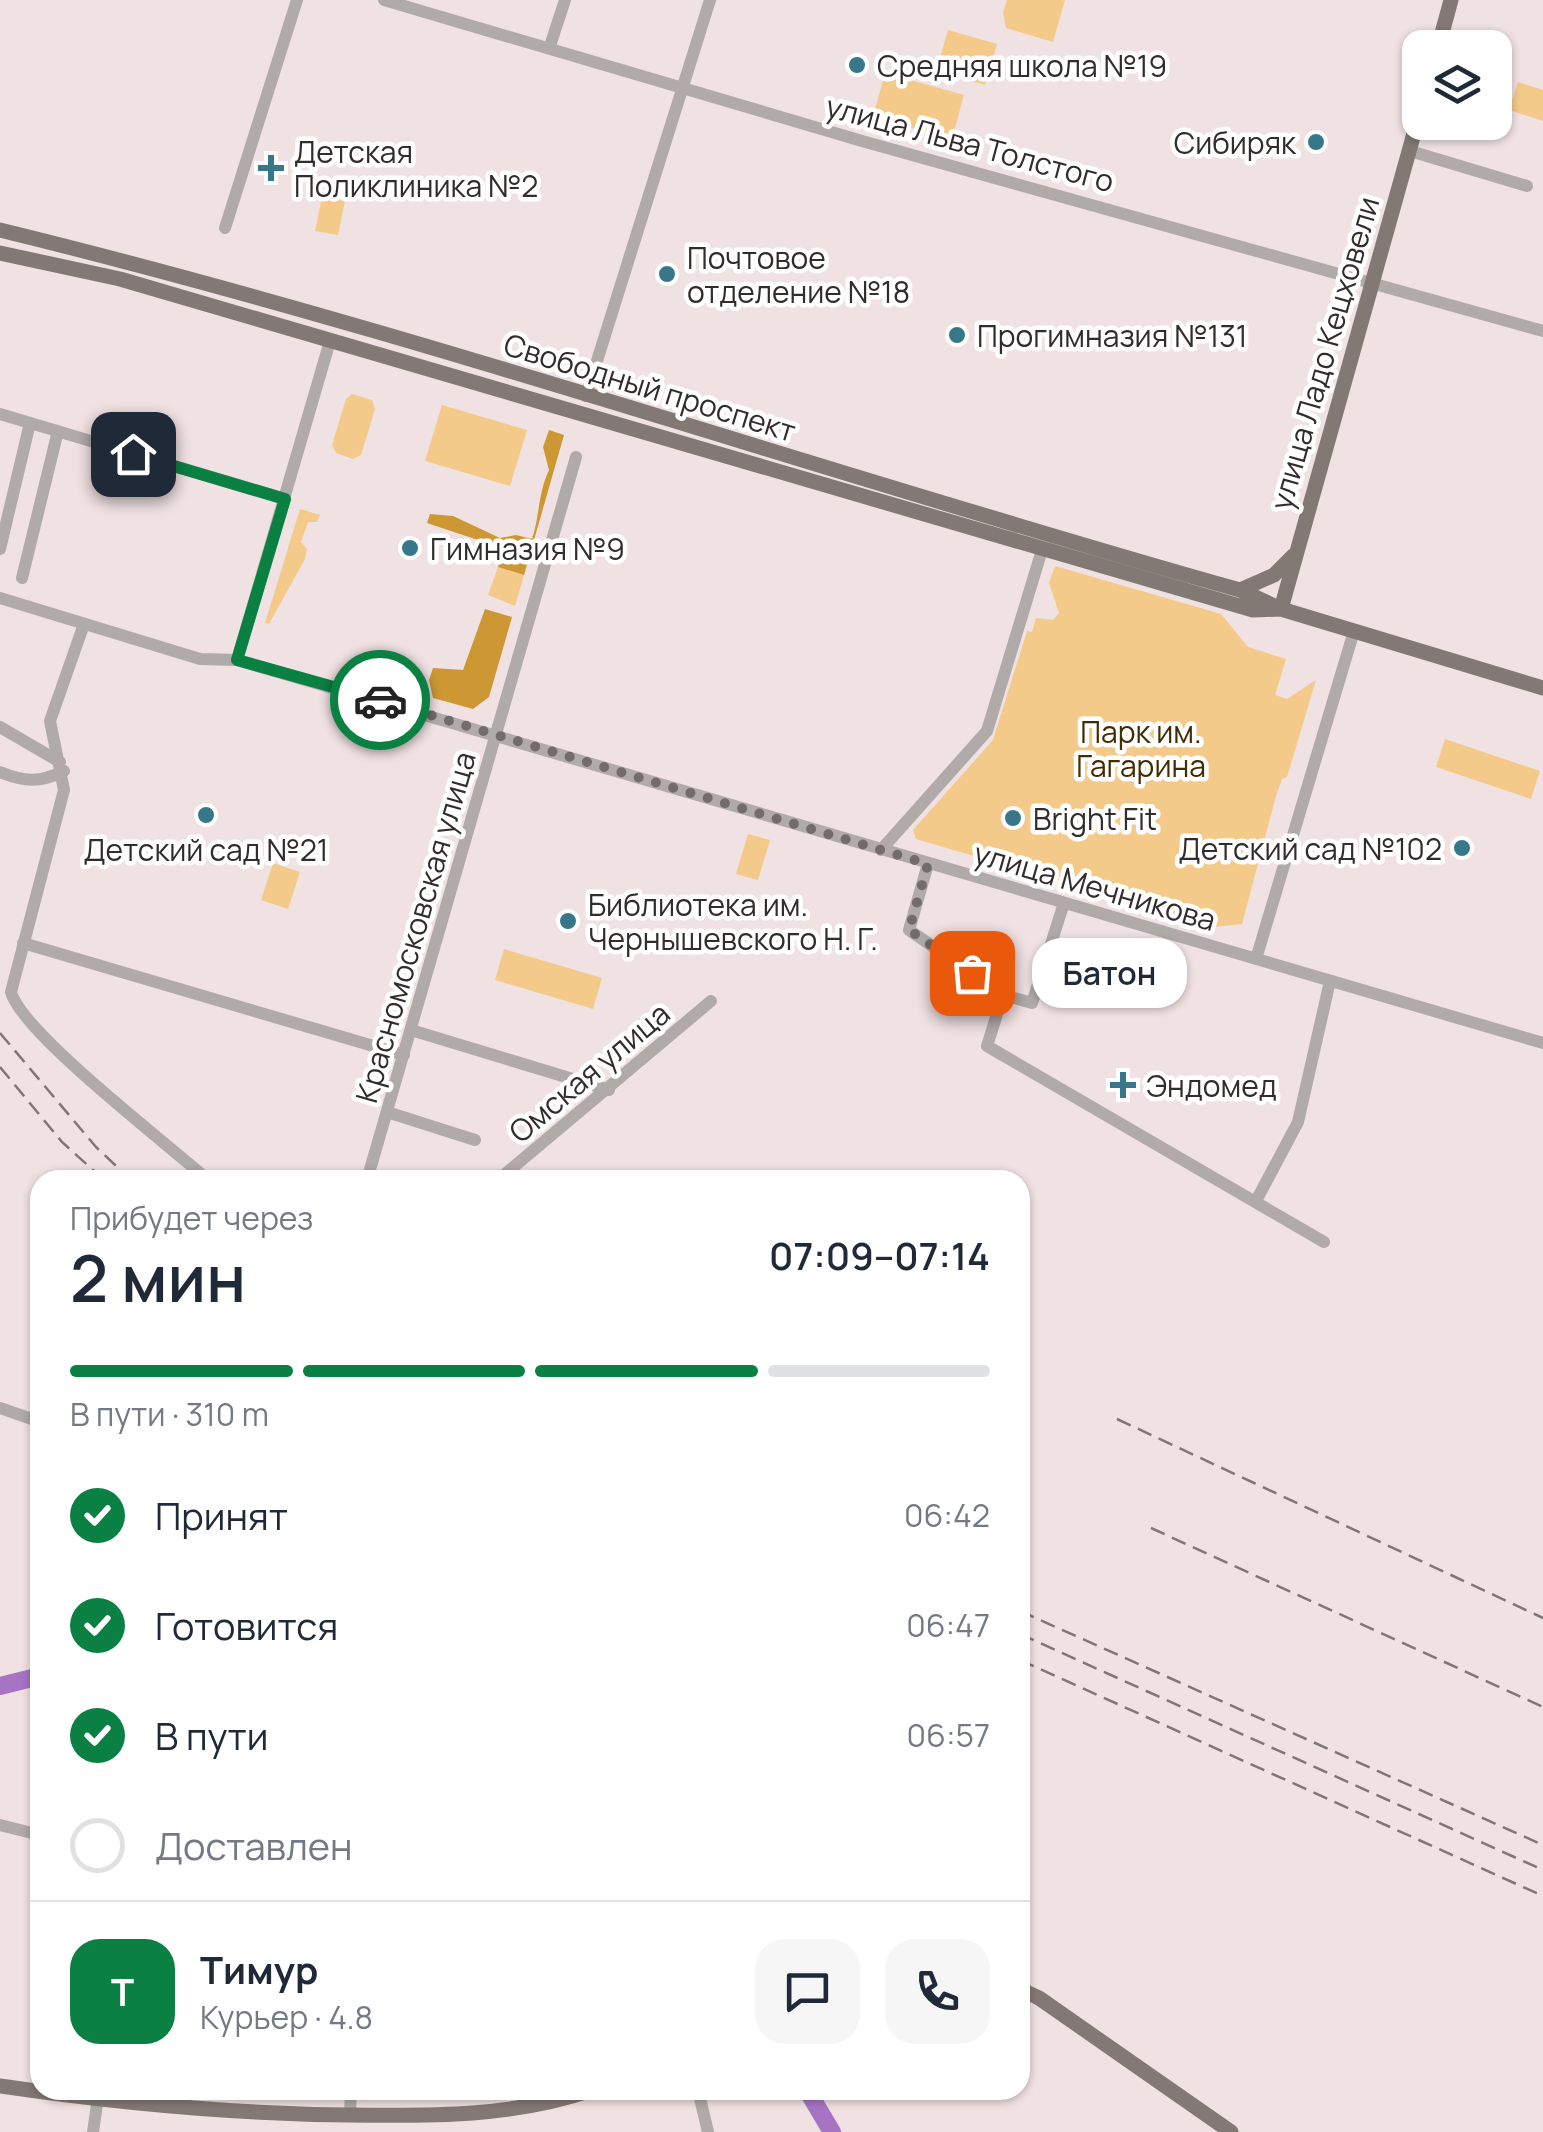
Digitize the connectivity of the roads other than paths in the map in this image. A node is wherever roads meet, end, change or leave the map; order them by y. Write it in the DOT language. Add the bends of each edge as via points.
graph roads {
  1 [pos="297,0"];
  2 [pos="384,0"];
  3 [pos="565,0"];
  4 [pos="710,0"];
  5 [pos="1451,0"];
  6 [pos="1443,30"];
  7 [pos="550,46"];
  8 [pos="684,87"];
  9 [pos="1413,140"];
  10 [pos="1410,152"];
  11 [pos="1527,186"];
  12 [pos="225,228"];
  13 [pos="0,230"];
  14 [pos="0,253"];
  15 [pos="1372,281"];
  16 [pos="1543,331"];
  17 [pos="330,341"];
  18 [pos="586,396"];
  19 [pos="0,414"];
  20 [pos="578,414"];
  21 [pos="30,423"];
  22 [pos="58,431"];
  23 [pos="576,457"];
  24 [pos="285,499"];
  25 [pos="1044,543"];
  26 [pos="0,549"];
  27 [pos="1297,552"];
  28 [pos="22,578"];
  29 [pos="1240,590"];
  30 [pos="0,598"];
  31 [pos="1281,609"];
  32 [pos="84,624"];
  33 [pos="1354,631"];
  34 [pos="237,660"];
  35 [pos="1543,688"];
  36 [pos="0,727"];
  37 [pos="496,734"];
  38 [pos="62,766"];
  39 [pos="0,772"];
  40 [pos="882,850"];
  41 [pos="928,864"];
  42 [pos="1064,903"];
  43 [pos="24,944"];
  44 [pos="1256,959"];
  45 [pos="1330,981"];
  46 [pos="1003,995"];
  47 [pos="711,1001"];
  48 [pos="411,1030"];
  49 [pos="1543,1043"];
  50 [pos="404,1055"];
  51 [pos="609,1090"];
  52 [pos="387,1112"];
  53 [pos="475,1140"];
  54 [pos="197,1170"];
  55 [pos="370,1170"];
  56 [pos="510,1170"];
  57 [pos="1256,1201"];
  58 [pos="1324,1242"];
  59 [pos="0,1408"];
  60 [pos="30,1418"];
  61 [pos="0,1824"];
  62 [pos="30,1832"];
  63 [pos="1030,1994"];
  64 [pos="0,2086"];
  65 [pos="30,2089"];
  66 [pos="97,2100"];
  67 [pos="139,2100"];
  68 [pos="351,2100"];
  69 [pos="547,2100"];
  70 [pos="700,2100"];
  71 [pos="350,2115"];
  72 [pos="93,2132"];
  73 [pos="708,2132"];
  74 [pos="1232,2132"];
  1 -- 12 [label="street"];
  2 -- 7 [label="street, улица Льва Толстого"];
  3 -- 7 [label="street"];
  4 -- 8 [label="street"];
  5 -- 6 [label="main road"];
  7 -- 8 [label="street, улица Льва Толстого"];
  8 -- 15 [label="street, улица Льва Толстого"];
  8 -- 18 [label="street"];
  9 -- 10 [label="main road, улица Ладо Кецховели"];
  10 -- 11 [label="street"];
  10 -- 15 [label="main road, улица Ладо Кецховели"];
  13 -- 18 [label="main road, Свободный проспект"];
  14 -- 17 [label="main road, Свободный проспект" via="120,279"];
  15 -- 16 [label="street, улица Льва Толстого"];
  15 -- 27 [label="main road, улица Ладо Кецховели"];
  17 -- 20 [label="main road, Свободный проспект"];
  17 -- 24 [label="street"];
  18 -- 20 [label="main road"];
  18 -- 25 [label="main road, Свободный проспект"];
  19 -- 21 [label="street"];
  20 -- 25 [label="main road, Свободный проспект"];
  21 -- 22 [label="street"];
  21 -- 26 [label="street"];
  22 -- 24 [label="street"];
  22 -- 28 [label="street"];
  23 -- 37 [label="street, Красномосковская улица"];
  24 -- 34 [label="street"];
  25 -- 29 [label="main road, Свободный проспект"];
  25 -- 31 [label="main road, Свободный проспект" via="1253,610"];
  25 -- 40 [label="street" via="987,731"];
  27 -- 29 [label="main road" via="1274,575"];
  27 -- 31 [label="main road, улица Ладо Кецховели"];
  29 -- 31 [label="main road, Свободный проспект"];
  30 -- 32 [label="street, улица Мечникова"];
  31 -- 33 [label="main road, Свободный проспект"];
  32 -- 34 [label="street, улица Мечникова" via="200,658"];
  32 -- 38 [label="street" via="50,721"];
  33 -- 35 [label="main road, Свободный проспект"];
  33 -- 44 [label="street"];
  34 -- 37 [label="street, улица Мечникова"];
  36 -- 38 [label="street"];
  37 -- 40 [label="street, улица Мечникова"];
  37 -- 48 [label="street, Красномосковская улица"];
  38 -- 39 [label="street" via="42,782"];
  38 -- 43 [label="street" via="64,790"];
  40 -- 41 [label="street, улица Мечникова"];
  41 -- 42 [label="street, улица Мечникова"];
  41 -- 46 [label="street" via="909,930"];
  42 -- 44 [label="street, улица Мечникова"];
  42 -- 46 [label="street" via="1032,1003"];
  43 -- 50 [label="street"];
  43 -- 54 [label="street" via="11,982 15,1006"];
  44 -- 45 [label="street, улица Мечникова"];
  45 -- 49 [label="street, улица Мечникова"];
  45 -- 57 [label="street" via="1298,1122"];
  46 -- 57 [label="street" via="987,1046"];
  47 -- 51 [label="street, Омская улица"];
  48 -- 50 [label="street, Красномосковская улица"];
  48 -- 51 [label="street"];
  50 -- 52 [label="street, Красномосковская улица"];
  51 -- 56 [label="street, Омская улица"];
  52 -- 53 [label="street"];
  52 -- 55 [label="street, Красномосковская улица"];
  57 -- 58 [label="street"];
  59 -- 60 [label="street"];
  61 -- 62 [label="street"];
  63 -- 74 [label="main road"];
  64 -- 65 [label="main road"];
  66 -- 72 [label="street"];
  67 -- 71 [label="main road"];
  68 -- 71 [label="street"];
  69 -- 71 [label="main road" via="484,2114"];
  70 -- 73 [label="street"];
}
